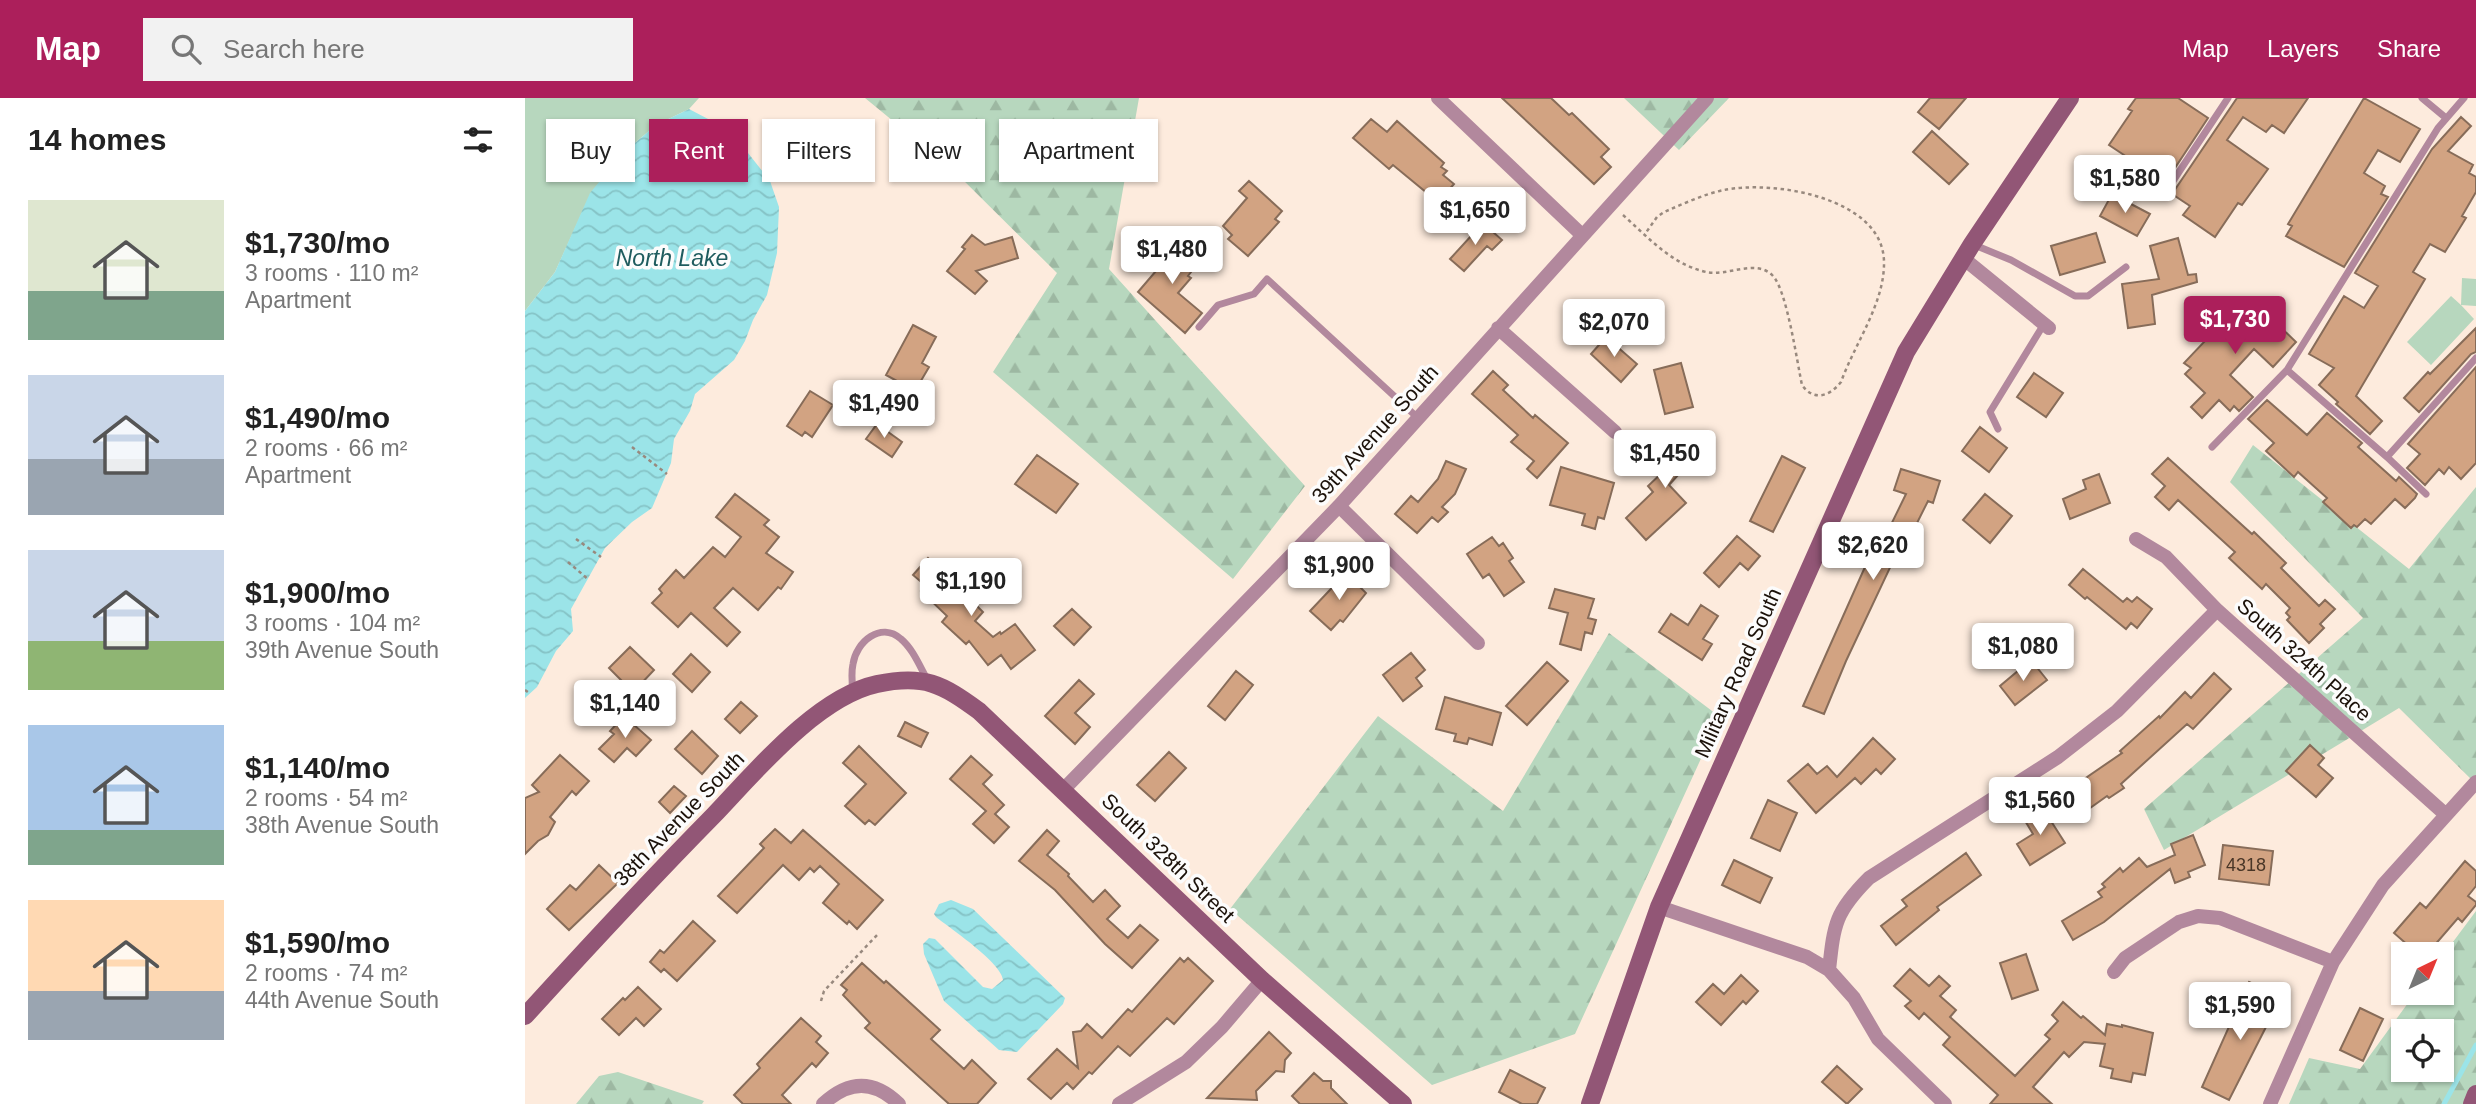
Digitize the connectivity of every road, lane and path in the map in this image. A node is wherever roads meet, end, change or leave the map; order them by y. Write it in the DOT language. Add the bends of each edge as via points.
graph roads {
  1 [pos="1438,98"];
  2 [pos="1707,98"];
  3 [pos="2070,98"];
  4 [pos="2228,98"];
  5 [pos="2423,98"];
  6 [pos="2464,98"];
  7 [pos="2446,118"];
  8 [pos="2162,196"];
  9 [pos="1610,204"];
  10 [pos="1645,234"];
  11 [pos="1583,235"];
  12 [pos="1968,251"];
  13 [pos="2126,267"];
  14 [pos="2047,326"];
  15 [pos="1199,327"];
  16 [pos="1498,328"];
  17 [pos="2476,358"];
  18 [pos="2287,370"];
  19 [pos="1418,418"];
  20 [pos="1998,429"];
  21 [pos="1615,432"];
  22 [pos="632,447"];
  23 [pos="2212,447"];
  24 [pos="2387,457"];
  25 [pos="667,474"];
  26 [pos="2426,494"];
  27 [pos="1339,506"];
  28 [pos="2136,538"];
  29 [pos="576,539"];
  30 [pos="600,558"];
  31 [pos="568,562"];
  32 [pos="589,580"];
  33 [pos="2217,610"];
  34 [pos="1478,643"];
  35 [pos="887,682"];
  36 [pos="928,682"];
  37 [pos="853,693"];
  38 [pos="2476,782"];
  39 [pos="1064,789"];
  40 [pos="2445,814"];
  41 [pos="1658,906"];
  42 [pos="878,934"];
  43 [pos="2333,962"];
  44 [pos="1829,970"];
  45 [pos="2114,972"];
  46 [pos="1262,981"];
  47 [pos="821,1001"];
  48 [pos="525,1016"];
  49 [pos="2476,1094"];
  50 [pos="823,1104"];
  51 [pos="899,1104"];
  52 [pos="1119,1104"];
  53 [pos="1403,1104"];
  54 [pos="1590,1104"];
  55 [pos="1945,1104"];
  56 [pos="2270,1104"];
  57 [pos="2472,1104"];
  1 -- 11 [label="street"];
  2 -- 9 [label="street, 39th Avenue South"];
  3 -- 12 [label="street, Military Road South"];
  4 -- 8 [label="lane"];
  5 -- 7 [label="lane"];
  6 -- 7 [label="lane"];
  7 -- 18 [label="lane"];
  9 -- 10 [label="path"];
  9 -- 11 [label="street, 39th Avenue South"];
  10 -- 10 [label="path" via="1673,259 1708,272 1755,268 1773,276 1783,299 1802,384 1815,396 1834,391 1874,308 1884,271 1881,246 1856,213 1805,193 1726,189 1664,212"];
  11 -- 16 [label="street, 39th Avenue South"];
  12 -- 13 [label="lane" via="2011,260 2075,296 2088,296"];
  12 -- 14 [label="street"];
  12 -- 41 [label="street, Military Road South" via="1906,352"];
  14 -- 20 [label="lane" via="1990,412"];
  15 -- 19 [label="lane" via="1218,305 1254,293 1267,279"];
  16 -- 19 [label="street, 39th Avenue South"];
  16 -- 21 [label="street"];
  17 -- 24 [label="lane"];
  18 -- 23 [label="lane"];
  18 -- 24 [label="lane"];
  19 -- 27 [label="street, 39th Avenue South"];
  22 -- 25 [label="path"];
  24 -- 26 [label="lane"];
  27 -- 34 [label="street"];
  27 -- 39 [label="street, 39th Avenue South"];
  28 -- 33 [label="street, South 324th Place" via="2166,557"];
  29 -- 30 [label="path"];
  31 -- 32 [label="path"];
  33 -- 40 [label="street, South 324th Place"];
  33 -- 44 [label="street" via="2117,711 2058,757 1869,878 1839,914"];
  35 -- 36 [label="street, South 328th Street"];
  35 -- 37 [label="street, 38th Avenue South"];
  36 -- 37 [label="lane" via="903,641 882,631 866,639 857,651"];
  36 -- 39 [label="street, South 328th Street" via="953,692 979,711"];
  37 -- 48 [label="street, 38th Avenue South" via="812,719 761,766"];
  38 -- 40 [label="street"];
  39 -- 46 [label="street, South 328th Street"];
  40 -- 43 [label="street" via="2383,885"];
  41 -- 44 [label="street" via="1807,957"];
  41 -- 54 [label="street, Military Road South"];
  42 -- 47 [label="path" via="824,991"];
  43 -- 45 [label="street" via="2220,918 2198,916 2179,922 2125,958"];
  43 -- 56 [label="street"];
  44 -- 55 [label="street" via="1854,998 1878,1039"];
  46 -- 52 [label="street" via="1186,1062"];
  46 -- 53 [label="street, South 328th Street"];
  49 -- 57 [label="street"];
  50 -- 51 [label="street" via="837,1093 866,1086 883,1090"];
}
